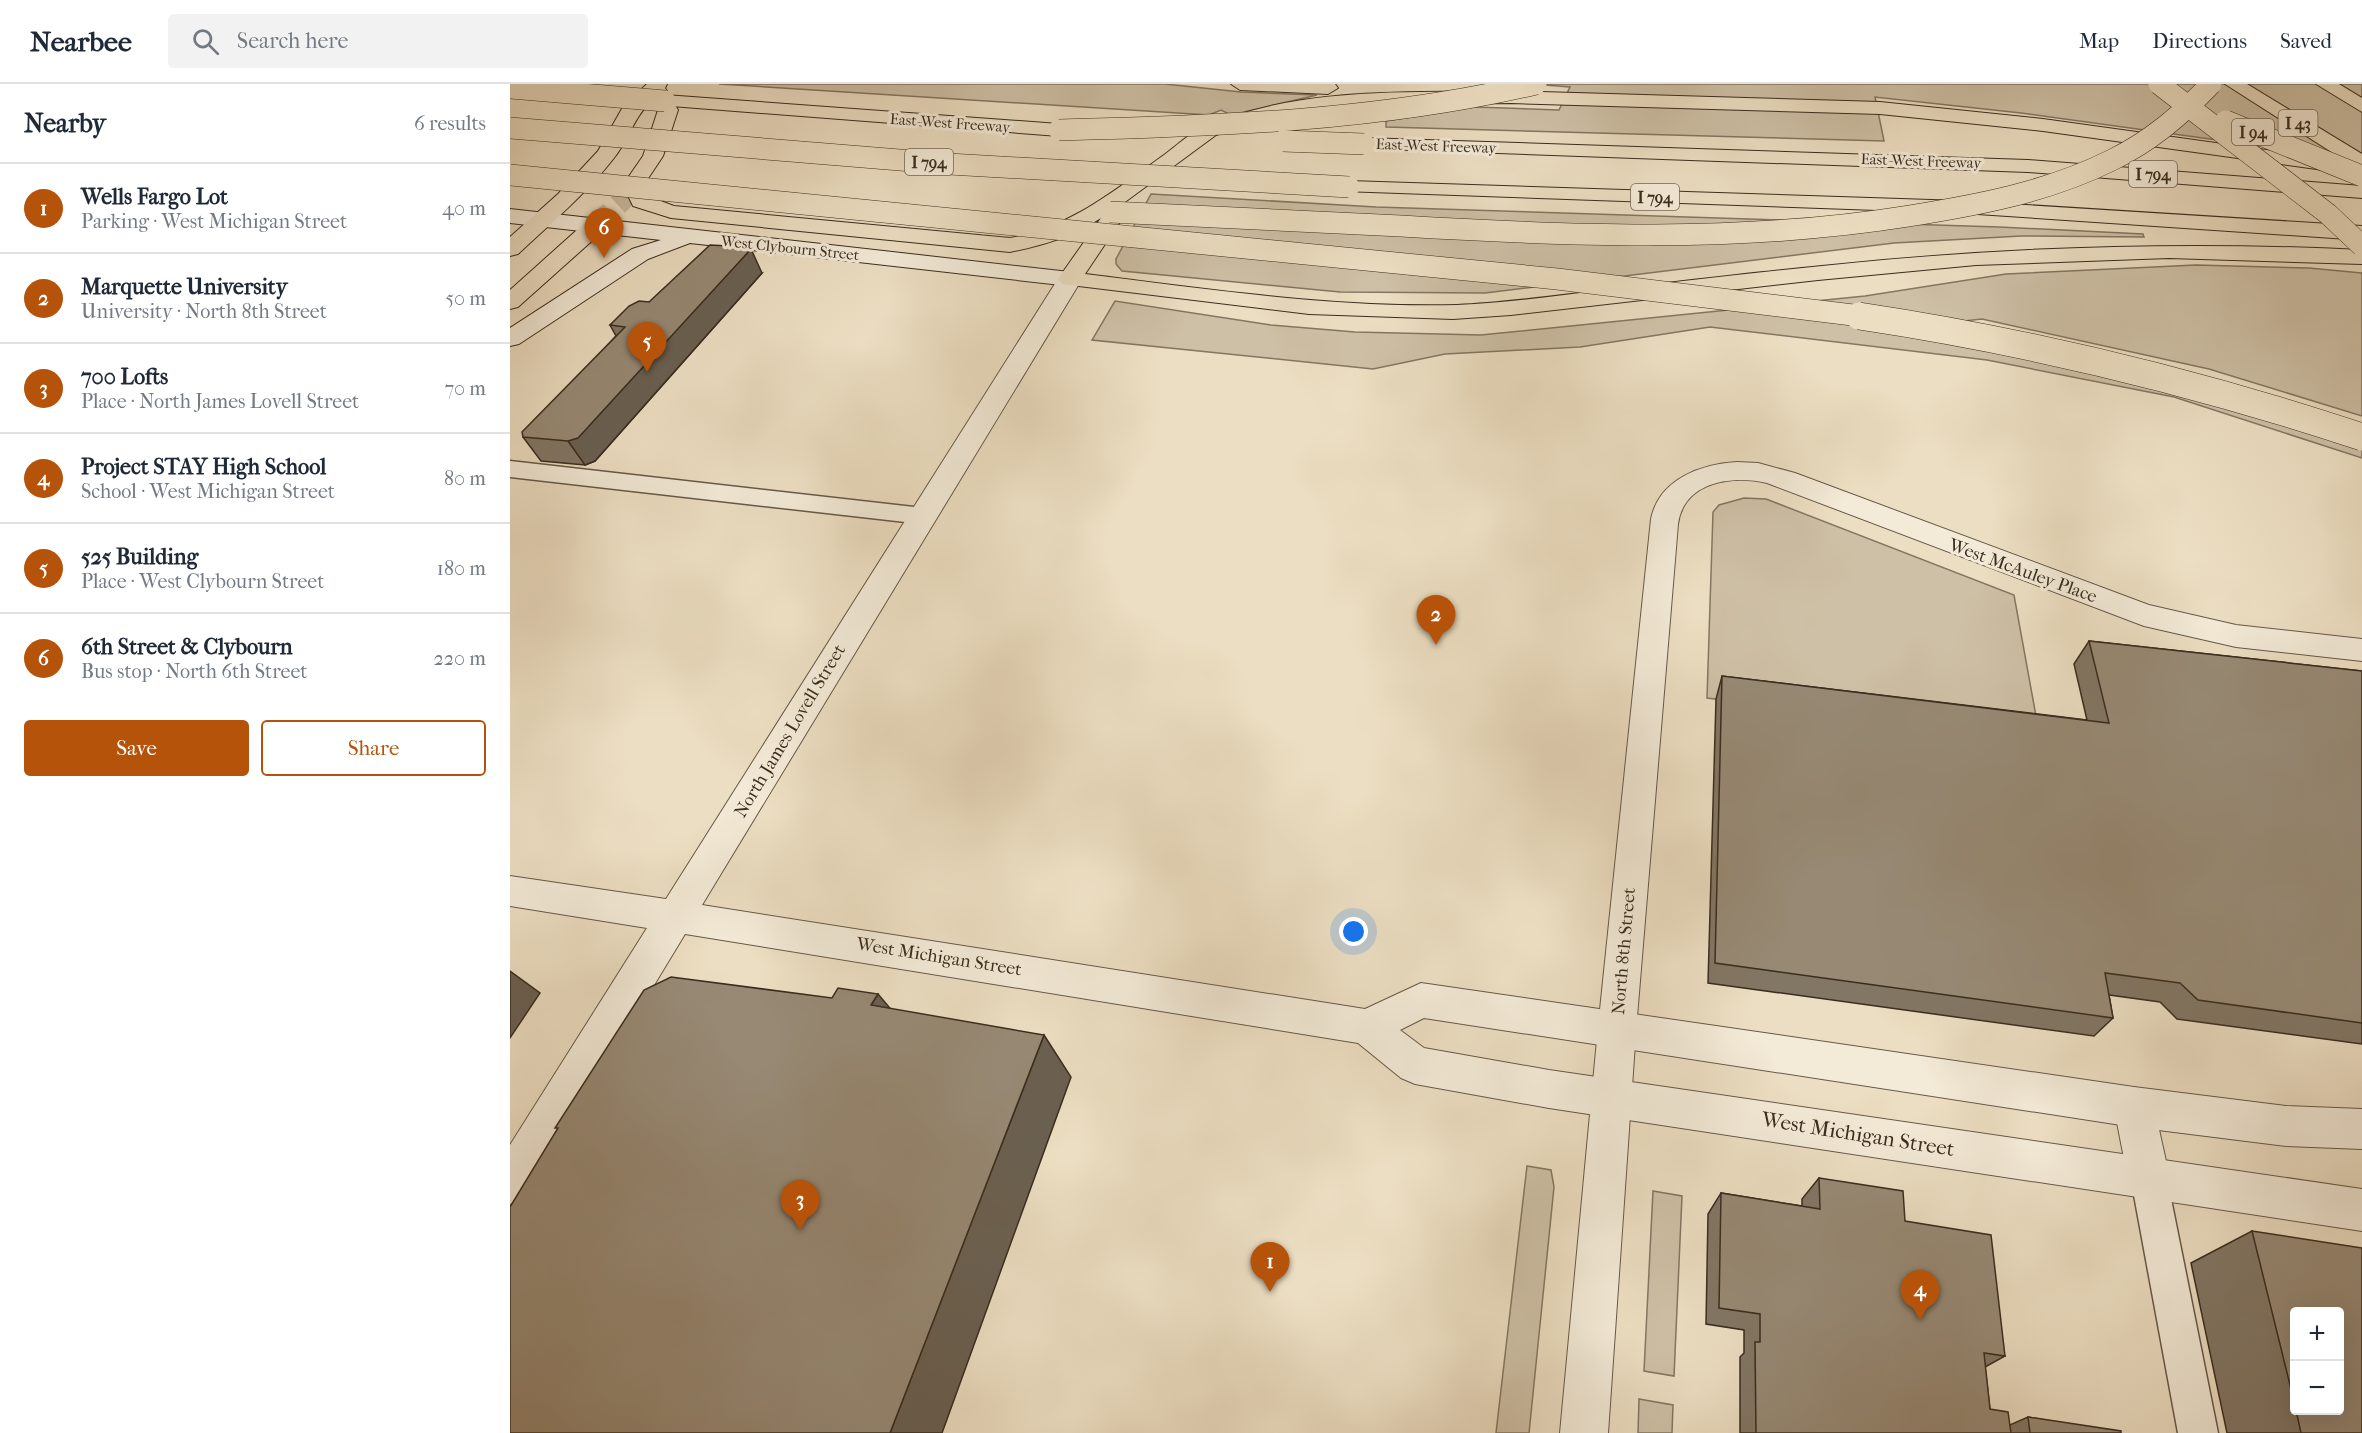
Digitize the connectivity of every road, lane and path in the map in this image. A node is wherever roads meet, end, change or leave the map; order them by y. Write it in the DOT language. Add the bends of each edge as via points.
graph roads {
  1 [pos="1242,84"];
  2 [pos="1484,84"];
  3 [pos="1536,84"];
  4 [pos="2146,84"];
  5 [pos="2159,84"];
  6 [pos="2211,84"];
  7 [pos="2234,84"];
  8 [pos="2325,84"];
  9 [pos="656,86"];
  10 [pos="510,88"];
  11 [pos="1511,97"];
  12 [pos="2362,106"];
  13 [pos="510,128"];
  14 [pos="1059,130"];
  15 [pos="2362,163"];
  16 [pos="2362,170"];
  17 [pos="510,175"];
  18 [pos="2362,176"];
  19 [pos="1132,188"];
  20 [pos="2362,192"];
  21 [pos="739,194"];
  22 [pos="510,216"];
  23 [pos="543,220"];
  24 [pos="595,226"];
  25 [pos="2362,233"];
  26 [pos="695,237"];
  27 [pos="2362,246"];
  28 [pos="510,249"];
  29 [pos="2362,257"];
  30 [pos="1070,279"];
  31 [pos="510,302"];
  32 [pos="510,339"];
  33 [pos="2362,437"];
  34 [pos="510,470"];
  35 [pos="1693,481"];
  36 [pos="923,516"];
  37 [pos="2362,650"];
  38 [pos="510,891"];
  39 [pos="677,916"];
  40 [pos="1367,1027"];
  41 [pos="1617,1029"];
  42 [pos="1612,1097"];
  43 [pos="2134,1107"];
  44 [pos="2362,1129"];
  45 [pos="2149,1179"];
  46 [pos="510,1183"];
  47 [pos="2362,1210"];
  48 [pos="1584,1433"];
  49 [pos="2198,1433"];
  1 -- 11 [label="main road"];
  2 -- 11 [label="lane"];
  3 -- 14 [label="main road, bridge" via="1385,114 1281,124"];
  4 -- 18 [label="main road, I 94, bridge"];
  5 -- 27 [label="main road, bridge" via="2328,214"];
  6 -- 21 [label="main road, bridge" via="2161,132 2127,152 2020,194 1912,217 1782,233 1558,235"];
  7 -- 15 [label="main road, I 43"];
  8 -- 12 [label="main road, I 43"];
  9 -- 19 [label="main road" via="668,110 652,156 634,185 641,201 671,212 1010,245 1069,229"];
  9 -- 23 [label="main road" via="631,109 607,154"];
  10 -- 14 [label="main road, East-West Freeway / I 794, bridge"];
  11 -- 16 [label="main road, bridge" via="1880,108 2023,123"];
  11 -- 19 [label="main road" via="1341,102 1253,116 1209,131"];
  13 -- 25 [label="main road, I 794, bridge" via="949,164 1349,188 1962,207"];
  14 -- 20 [label="main road, East-West Freeway / I 794, bridge" via="1943,162 2155,174"];
  17 -- 21 [label="main road, bridge"];
  19 -- 30 [label="main road"];
  21 -- 33 [label="main road, bridge" via="1604,284 1851,315 2081,356 2269,405"];
  22 -- 23 [label="street, West Clybourn Street"];
  23 -- 24 [label="street, West Clybourn Street"];
  23 -- 28 [label="main road"];
  24 -- 26 [label="street, West Clybourn Street"];
  24 -- 31 [label="main road"];
  26 -- 30 [label="street, West Clybourn Street"];
  26 -- 32 [label="street" via="647,250"];
  29 -- 30 [label="main road" via="2180,251 1992,258 1861,268 1560,304 1454,312 1338,309"];
  30 -- 36 [label="street, North James Lovell Street"];
  34 -- 36 [label="lane"];
  35 -- 37 [label="street, West McAuley Place" via="1712,474 1748,470 1785,479 2144,615 2236,636"];
  35 -- 41 [label="street, North 8th Street" via="1680,490 1667,509"];
  36 -- 39 [label="street, North James Lovell Street"];
  38 -- 39 [label="street, West Michigan Street"];
  39 -- 40 [label="street, West Michigan Street"];
  39 -- 46 [label="street, North James Lovell Street"];
  40 -- 41 [label="street" via="1421,1000"];
  40 -- 42 [label="street, West Michigan Street" via="1415,1065"];
  41 -- 42 [label="street, North 8th Street"];
  41 -- 43 [label="street"];
  42 -- 45 [label="street, West Michigan Street"];
  42 -- 48 [label="street, North 8th Street"];
  43 -- 44 [label="street" via="2286,1126"];
  43 -- 45 [label="street"];
  45 -- 47 [label="street, West Michigan Street"];
  45 -- 49 [label="lane"];
}
